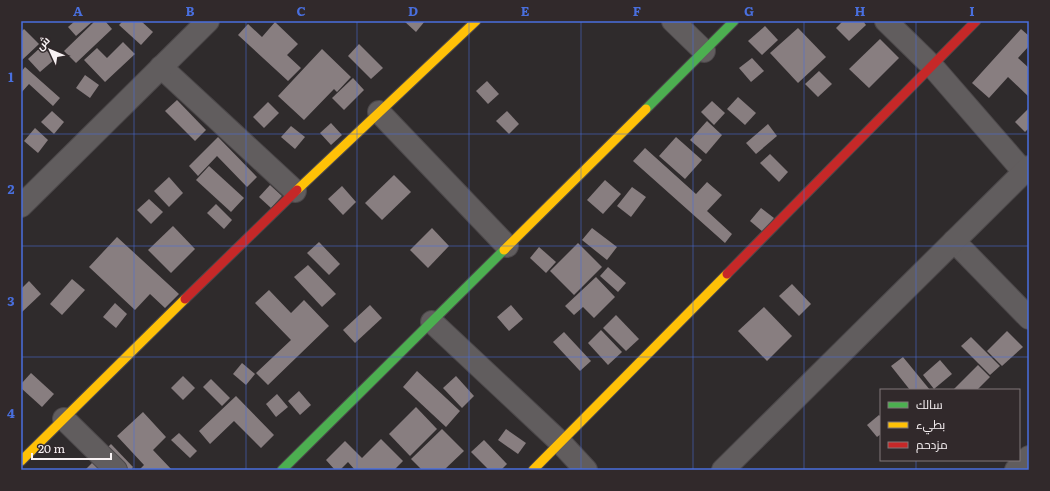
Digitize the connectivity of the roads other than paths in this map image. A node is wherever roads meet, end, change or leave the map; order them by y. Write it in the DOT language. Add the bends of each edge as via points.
graph roads {
  1 [pos="208,21"];
  2 [pos="476,21"];
  3 [pos="673,21"];
  4 [pos="734,21"];
  5 [pos="886,21"];
  6 [pos="976,21"];
  7 [pos="704,51"];
  8 [pos="932,66"];
  9 [pos="161,67"];
  10 [pos="379,112"];
  11 [pos="1027,169"];
  12 [pos="294,191"];
  13 [pos="21,206"];
  14 [pos="954,241"];
  15 [pos="507,246"];
  16 [pos="1029,318"];
  17 [pos="432,322"];
  18 [pos="64,419"];
  19 [pos="560,442"];
  20 [pos="1029,457"];
  21 [pos="21,461"];
  22 [pos="116,470"];
  23 [pos="282,470"];
  24 [pos="533,470"];
  25 [pos="586,470"];
  26 [pos="723,470"];
  27 [pos="1016,470"];
  1 -- 9 [label="street"];
  2 -- 10 [label="street"];
  3 -- 7 [label="street"];
  4 -- 7 [label="street"];
  5 -- 8 [label="street"];
  6 -- 8 [label="street"];
  7 -- 15 [label="street"];
  8 -- 11 [label="street"];
  8 -- 19 [label="street"];
  9 -- 12 [label="street"];
  9 -- 13 [label="street"];
  10 -- 12 [label="street"];
  10 -- 15 [label="street"];
  11 -- 14 [label="street"];
  12 -- 18 [label="street"];
  14 -- 16 [label="street"];
  14 -- 26 [label="street"];
  15 -- 17 [label="street"];
  17 -- 19 [label="street"];
  17 -- 23 [label="street"];
  18 -- 21 [label="street"];
  18 -- 22 [label="street"];
  19 -- 24 [label="street"];
  19 -- 25 [label="street"];
  20 -- 27 [label="street"];
}
